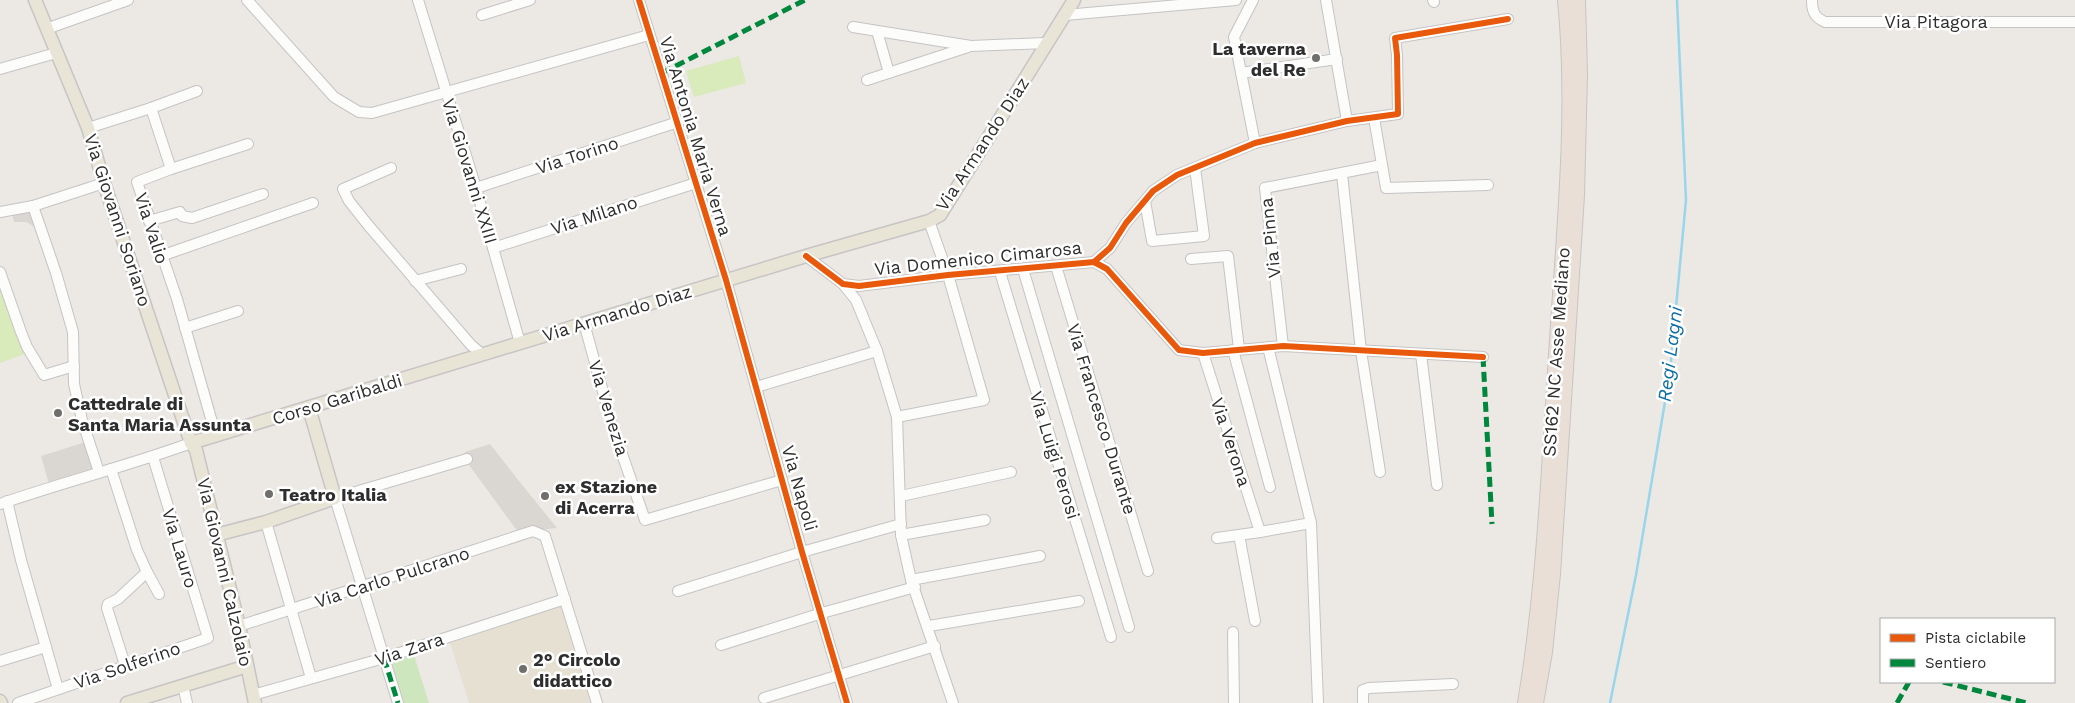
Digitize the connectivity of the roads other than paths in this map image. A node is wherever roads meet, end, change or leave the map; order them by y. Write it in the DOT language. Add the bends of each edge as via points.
graph roads {
  1 [pos="35,0"];
  2 [pos="128,0"];
  3 [pos="248,0"];
  4 [pos="418,0"];
  5 [pos="530,0"];
  6 [pos="639,0"];
  7 [pos="1236,0"];
  8 [pos="1253,0"];
  9 [pos="1326,0"];
  10 [pos="1565,0"];
  11 [pos="1578,0"];
  12 [pos="1812,0"];
  13 [pos="1070,1"];
  14 [pos="1220,1"];
  15 [pos="512,3"];
  16 [pos="482,15"];
  17 [pos="1065,15"];
  18 [pos="1508,19"];
  19 [pos="2075,22"];
  20 [pos="853,27"];
  21 [pos="46,29"];
  22 [pos="877,31"];
  23 [pos="649,35"];
  24 [pos="1046,43"];
  25 [pos="971,46"];
  26 [pos="56,53"];
  27 [pos="1337,59"];
  28 [pos="0,69"];
  29 [pos="889,73"];
  30 [pos="1240,73"];
  31 [pos="866,80"];
  32 [pos="197,91"];
  33 [pos="446,93"];
  34 [pos="151,108"];
  35 [pos="1374,118"];
  36 [pos="1346,121"];
  37 [pos="678,122"];
  38 [pos="88,128"];
  39 [pos="1255,143"];
  40 [pos="248,144"];
  41 [pos="1382,166"];
  42 [pos="391,168"];
  43 [pos="1195,168"];
  44 [pos="171,169"];
  45 [pos="1342,174"];
  46 [pos="104,182"];
  47 [pos="696,183"];
  48 [pos="1488,185"];
  49 [pos="476,188"];
  50 [pos="263,194"];
  51 [pos="1145,201"];
  52 [pos="313,203"];
  53 [pos="33,206"];
  54 [pos="0,212"];
  55 [pos="149,221"];
  56 [pos="929,221"];
  57 [pos="493,248"];
  58 [pos="161,256"];
  59 [pos="806,256"];
  60 [pos="1191,259"];
  61 [pos="1094,262"];
  62 [pos="1056,266"];
  63 [pos="462,268"];
  64 [pos="1023,269"];
  65 [pos="0,272"];
  66 [pos="1000,272"];
  67 [pos="948,275"];
  68 [pos="726,280"];
  69 [pos="415,281"];
  70 [pos="843,284"];
  71 [pos="238,311"];
  72 [pos="584,323"];
  73 [pos="185,328"];
  74 [pos="520,343"];
  75 [pos="1283,346"];
  76 [pos="1268,347"];
  77 [pos="1236,349"];
  78 [pos="877,351"];
  79 [pos="1361,351"];
  80 [pos="1203,353"];
  81 [pos="482,354"];
  82 [pos="1421,354"];
  83 [pos="1483,357"];
  84 [pos="74,366"];
  85 [pos="756,387"];
  86 [pos="309,408"];
  87 [pos="897,417"];
  88 [pos="216,436"];
  89 [pos="191,443"];
  90 [pos="153,457"];
  91 [pos="467,460"];
  92 [pos="111,469"];
  93 [pos="99,472"];
  94 [pos="1012,472"];
  95 [pos="1380,472"];
  96 [pos="782,480"];
  97 [pos="1437,485"];
  98 [pos="1270,487"];
  99 [pos="900,496"];
  100 [pos="335,498"];
  101 [pos="4,503"];
  102 [pos="985,520"];
  103 [pos="266,522"];
  104 [pos="1311,523"];
  105 [pos="901,524"];
  106 [pos="1260,532"];
  107 [pos="216,535"];
  108 [pos="901,535"];
  109 [pos="1239,535"];
  110 [pos="1217,538"];
  111 [pos="802,552"];
  112 [pos="1040,556"];
  113 [pos="1148,571"];
  114 [pos="147,572"];
  115 [pos="913,584"];
  116 [pos="362,587"];
  117 [pos="678,591"];
  118 [pos="159,594"];
  119 [pos="565,599"];
  120 [pos="1079,601"];
  121 [pos="291,609"];
  122 [pos="822,613"];
  123 [pos="1255,621"];
  124 [pos="239,626"];
  125 [pos="929,626"];
  126 [pos="1129,627"];
  127 [pos="1233,632"];
  128 [pos="1111,637"];
  129 [pos="208,638"];
  130 [pos="721,644"];
  131 [pos="935,646"];
  132 [pos="46,647"];
  133 [pos="384,658"];
  134 [pos="0,661"];
  135 [pos="124,666"];
  136 [pos="247,666"];
  137 [pos="839,675"];
  138 [pos="311,678"];
  139 [pos="1453,684"];
  140 [pos="183,686"];
  141 [pos="58,689"];
  142 [pos="764,698"];
  143 [pos="254,699"];
  144 [pos="18,703"];
  145 [pos="127,703"];
  146 [pos="187,703"];
  147 [pos="398,703"];
  148 [pos="597,703"];
  149 [pos="847,703"];
  150 [pos="954,703"];
  151 [pos="1234,703"];
  152 [pos="1318,703"];
  153 [pos="1363,703"];
  154 [pos="1525,703"];
  155 [pos="1536,703"];
  1 -- 21 [label="main road, Via Giovanni Soriano"];
  2 -- 21 [label="street"];
  3 -- 33 [label="street" via="334,97 358,112 372,114"];
  4 -- 33 [label="street, Via Giovanni XXIII"];
  5 -- 15 [label="street"];
  6 -- 23 [label="street, Via Antonia Maria Verna"];
  7 -- 14 [label="street"];
  8 -- 30 [label="street" via="1234,36"];
  9 -- 27 [label="street"];
  10 -- 154 [label="highway, SS162 NC Asse Mediano" via="1569,74 1566,196 1546,510"];
  11 -- 155 [label="highway, SS162 NC Asse Mediano" via="1578,195 1553,574"];
  12 -- 19 [label="street, Via Pitagora" via="1813,14 1825,22"];
  13 -- 17 [label="main road, Via Armando Diaz"];
  14 -- 17 [label="street"];
  15 -- 16 [label="street"];
  17 -- 24 [label="main road, Via Armando Diaz"];
  18 -- 35 [label="street" via="1395,38 1398,114"];
  20 -- 22 [label="street"];
  21 -- 26 [label="main road, Via Giovanni Soriano"];
  22 -- 25 [label="street"];
  22 -- 29 [label="street"];
  23 -- 33 [label="street"];
  23 -- 37 [label="street, Via Antonia Maria Verna"];
  24 -- 25 [label="street"];
  24 -- 56 [label="main road, Via Armando Diaz" via="940,215"];
  25 -- 29 [label="street"];
  26 -- 28 [label="street"];
  26 -- 38 [label="main road, Via Giovanni Soriano"];
  27 -- 30 [label="street"];
  27 -- 36 [label="street"];
  29 -- 31 [label="street"];
  30 -- 39 [label="street"];
  32 -- 34 [label="street"];
  33 -- 49 [label="street, Via Giovanni XXIII"];
  34 -- 38 [label="street"];
  34 -- 44 [label="street"];
  35 -- 36 [label="street"];
  35 -- 41 [label="street"];
  36 -- 39 [label="street"];
  37 -- 47 [label="street, Via Antonia Maria Verna"];
  37 -- 49 [label="street, Via Torino"];
  38 -- 46 [label="main road, Via Giovanni Soriano"];
  39 -- 43 [label="street"];
  40 -- 44 [label="street, Via Valio"];
  41 -- 45 [label="street, Via Pinna"];
  41 -- 48 [label="street" via="1386,188"];
  42 -- 69 [label="street" via="343,189 349,201"];
  43 -- 51 [label="street" via="1177,175 1153,191"];
  43 -- 51 [label="street" via="1204,236 1152,242"];
  44 -- 55 [label="street, Via Valio" via="137,182"];
  45 -- 75 [label="street, Via Pinna" via="1265,188"];
  45 -- 79 [label="street"];
  46 -- 53 [label="street"];
  46 -- 89 [label="main road, Via Giovanni Soriano"];
  47 -- 57 [label="street, Via Milano"];
  47 -- 68 [label="street, Via Antonia Maria Verna"];
  49 -- 57 [label="street, Via Giovanni XXIII"];
  50 -- 55 [label="street" via="192,218 182,216 180,212"];
  51 -- 61 [label="street" via="1110,248"];
  52 -- 58 [label="street"];
  53 -- 54 [label="street"];
  53 -- 84 [label="street" via="73,332"];
  55 -- 58 [label="street, Via Valio"];
  56 -- 59 [label="main road, Via Armando Diaz"];
  56 -- 67 [label="street"];
  57 -- 74 [label="street, Via Giovanni XXIII"];
  58 -- 73 [label="street, Via Valio"];
  59 -- 68 [label="main road, Via Armando Diaz"];
  59 -- 70 [label="street"];
  60 -- 77 [label="street" via="1228,256"];
  61 -- 62 [label="street, Via Domenico Cimarosa"];
  61 -- 80 [label="street, Via Domenico Cimarosa" via="1107,269 1179,350"];
  62 -- 64 [label="street, Via Domenico Cimarosa"];
  62 -- 113 [label="street, Via Francesco Durante"];
  63 -- 69 [label="street"];
  64 -- 66 [label="street, Via Domenico Cimarosa"];
  64 -- 126 [label="street"];
  65 -- 84 [label="street" via="21,332 44,374"];
  66 -- 67 [label="street, Via Domenico Cimarosa"];
  66 -- 128 [label="street, Via Luigi Perosi"];
  67 -- 70 [label="street, Via Domenico Cimarosa" via="859,286"];
  67 -- 87 [label="street" via="984,400"];
  68 -- 72 [label="main road, Via Armando Diaz"];
  68 -- 85 [label="street, Via Napoli"];
  69 -- 81 [label="street"];
  70 -- 78 [label="street" via="856,300"];
  71 -- 73 [label="street"];
  72 -- 74 [label="main road, Via Armando Diaz"];
  72 -- 96 [label="street, Via Venezia" via="613,428 645,520"];
  73 -- 88 [label="street, Via Valio"];
  74 -- 81 [label="main road, Via Armando Diaz"];
  75 -- 76 [label="street, Via Domenico Cimarosa"];
  75 -- 79 [label="street, Via Domenico Cimarosa"];
  76 -- 77 [label="street, Via Domenico Cimarosa"];
  76 -- 104 [label="street"];
  77 -- 80 [label="street, Via Domenico Cimarosa"];
  77 -- 98 [label="street"];
  78 -- 85 [label="street"];
  78 -- 87 [label="street"];
  79 -- 82 [label="street, Via Domenico Cimarosa"];
  79 -- 95 [label="street"];
  80 -- 106 [label="street, Via Verona"];
  81 -- 86 [label="main road, Corso Garibaldi"];
  82 -- 83 [label="street, Via Domenico Cimarosa"];
  82 -- 97 [label="street"];
  84 -- 93 [label="street" via="76,393"];
  85 -- 96 [label="street, Via Napoli"];
  86 -- 88 [label="main road, Corso Garibaldi"];
  86 -- 100 [label="main road"];
  87 -- 99 [label="street"];
  88 -- 89 [label="main road, Corso Garibaldi"];
  89 -- 90 [label="street"];
  89 -- 107 [label="main road, Via Giovanni Calzolaio" via="196,450"];
  90 -- 92 [label="street"];
  90 -- 129 [label="street, Via Lauro"];
  91 -- 100 [label="street"];
  92 -- 93 [label="street"];
  92 -- 114 [label="street"];
  93 -- 101 [label="street"];
  94 -- 99 [label="street"];
  96 -- 111 [label="street, Via Napoli"];
  99 -- 105 [label="street"];
  100 -- 103 [label="main road"];
  100 -- 116 [label="street"];
  101 -- 132 [label="street"];
  102 -- 108 [label="street"];
  103 -- 107 [label="main road"];
  103 -- 121 [label="street"];
  104 -- 106 [label="street"];
  104 -- 152 [label="street"];
  105 -- 108 [label="street"];
  105 -- 111 [label="street"];
  106 -- 109 [label="street"];
  107 -- 124 [label="main road, Via Giovanni Calzolaio"];
  108 -- 115 [label="street"];
  109 -- 110 [label="street"];
  109 -- 123 [label="street"];
  111 -- 117 [label="street"];
  111 -- 122 [label="street, Via Napoli"];
  112 -- 115 [label="street"];
  114 -- 118 [label="street"];
  114 -- 135 [label="street" via="107,608"];
  115 -- 122 [label="street"];
  115 -- 125 [label="street"];
  116 -- 119 [label="street, Via Carlo Pulcrano" via="533,531 545,536"];
  116 -- 121 [label="street, Via Carlo Pulcrano"];
  116 -- 133 [label="street"];
  119 -- 133 [label="street, Via Zara"];
  119 -- 148 [label="street"];
  120 -- 125 [label="street"];
  121 -- 124 [label="street, Via Carlo Pulcrano"];
  121 -- 138 [label="street"];
  122 -- 130 [label="street"];
  122 -- 137 [label="street, Via Napoli"];
  124 -- 136 [label="main road, Via Giovanni Calzolaio"];
  125 -- 131 [label="street"];
  127 -- 151 [label="street"];
  129 -- 135 [label="street, Via Solferino"];
  131 -- 137 [label="street"];
  131 -- 150 [label="street"];
  132 -- 134 [label="street"];
  132 -- 141 [label="street"];
  133 -- 138 [label="street, Via Zara"];
  133 -- 147 [label="street"];
  135 -- 141 [label="street, Via Solferino"];
  136 -- 140 [label="main road"];
  136 -- 143 [label="main road, Via Giovanni Calzolaio"];
  137 -- 142 [label="street"];
  137 -- 149 [label="street, Via Napoli"];
  138 -- 143 [label="street, Via Zara"];
  139 -- 153 [label="street" via="1369,688 1363,690"];
  140 -- 145 [label="main road"];
  140 -- 146 [label="street"];
  141 -- 144 [label="street, Via Solferino"];
}
